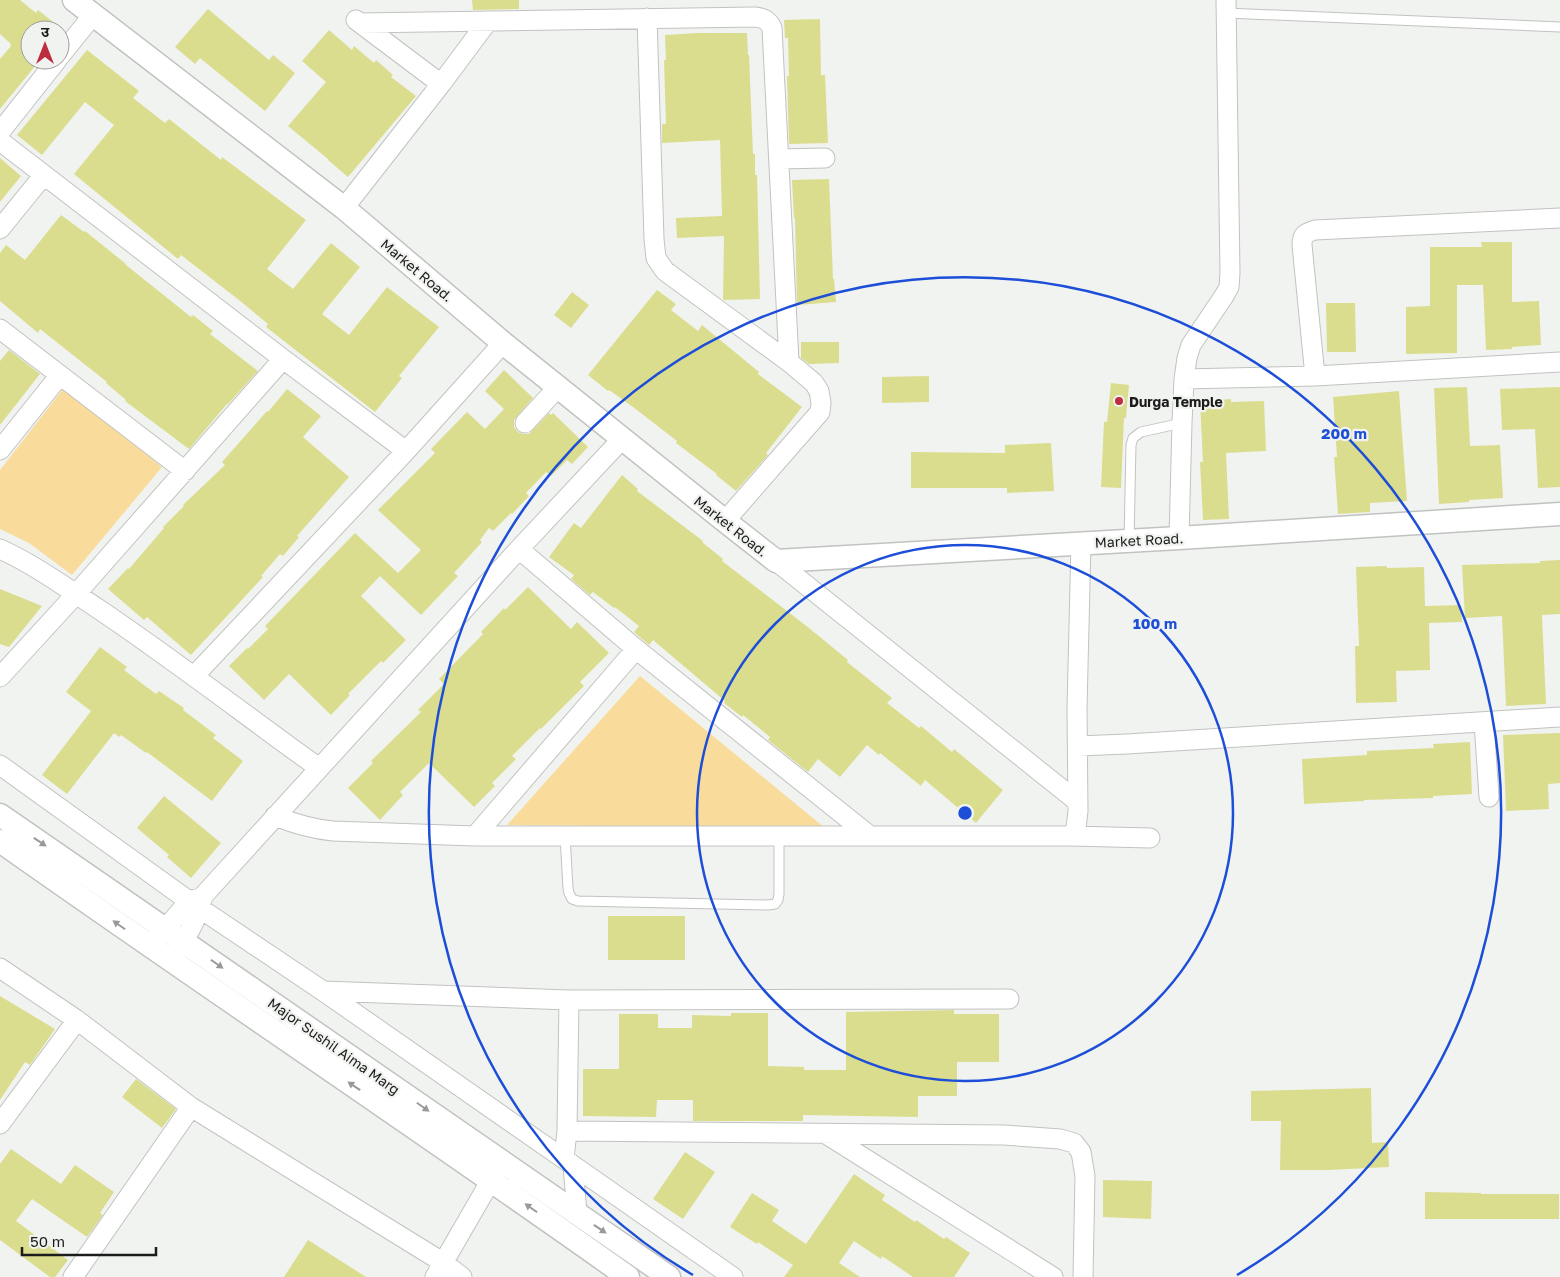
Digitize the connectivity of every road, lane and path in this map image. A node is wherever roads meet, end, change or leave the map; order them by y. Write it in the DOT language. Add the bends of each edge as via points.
graph roads {
  1 [pos="74,0"];
  2 [pos="1226,7"];
  3 [pos="93,15"];
  4 [pos="647,18"];
  5 [pos="488,21"];
  6 [pos="1560,26"];
  7 [pos="70,44"];
  8 [pos="49,70"];
  9 [pos="441,84"];
  10 [pos="0,132"];
  11 [pos="0,141"];
  12 [pos="825,158"];
  13 [pos="779,159"];
  14 [pos="43,176"];
  15 [pos="344,208"];
  16 [pos="1560,218"];
  17 [pos="0,230"];
  18 [pos="0,329"];
  19 [pos="503,343"];
  20 [pos="283,359"];
  21 [pos="789,362"];
  22 [pos="1560,362"];
  23 [pos="60,375"];
  24 [pos="1315,376"];
  25 [pos="1184,379"];
  26 [pos="558,387"];
  27 [pos="525,423"];
  28 [pos="1182,423"];
  29 [pos="622,439"];
  30 [pos="0,450"];
  31 [pos="406,451"];
  32 [pos="185,471"];
  33 [pos="1560,514"];
  34 [pos="725,522"];
  35 [pos="1179,538"];
  36 [pos="1129,541"];
  37 [pos="1081,543"];
  38 [pos="0,549"];
  39 [pos="519,549"];
  40 [pos="776,561"];
  41 [pos="76,594"];
  42 [pos="636,649"];
  43 [pos="195,675"];
  44 [pos="0,677"];
  45 [pos="1560,717"];
  46 [pos="1484,722"];
  47 [pos="1078,746"];
  48 [pos="0,765"];
  49 [pos="319,768"];
  50 [pos="1489,797"];
  51 [pos="1078,802"];
  52 [pos="0,815"];
  53 [pos="275,816"];
  54 [pos="475,836"];
  55 [pos="565,836"];
  56 [pos="779,836"];
  57 [pos="870,836"];
  58 [pos="1071,836"];
  59 [pos="1150,838"];
  60 [pos="0,841"];
  61 [pos="197,902"];
  62 [pos="175,935"];
  63 [pos="150,947"];
  64 [pos="170,960"];
  65 [pos="0,968"];
  66 [pos="324,991"];
  67 [pos="1010,999"];
  68 [pos="569,1000"];
  69 [pos="77,1020"];
  70 [pos="191,1107"];
  71 [pos="0,1124"];
  72 [pos="566,1131"];
  73 [pos="826,1134"];
  74 [pos="568,1162"];
  75 [pos="496,1170"];
  76 [pos="577,1214"];
  77 [pos="439,1270"];
  78 [pos="73,1277"];
  79 [pos="462,1277"];
  80 [pos="628,1277"];
  81 [pos="669,1277"];
  82 [pos="733,1277"];
  83 [pos="1053,1277"];
  84 [pos="1082,1277"];
  1 -- 3 [label="street, Market Road."];
  2 -- 6 [label="lane"];
  2 -- 25 [label="street" via="1229,287 1191,345"];
  3 -- 7 [label="street"];
  3 -- 15 [label="street, Market Road."];
  4 -- 5 [label="street"];
  4 -- 13 [label="street" via="755,16 768,21 772,28"];
  4 -- 21 [label="street" via="656,258 665,271"];
  5 -- 9 [label="street"];
  5 -- 9 [label="street" via="355,19"];
  8 -- 10 [label="street"];
  9 -- 15 [label="street"];
  11 -- 14 [label="street"];
  12 -- 13 [label="street"];
  13 -- 21 [label="street"];
  14 -- 17 [label="street"];
  14 -- 20 [label="street"];
  15 -- 19 [label="street, Market Road."];
  16 -- 24 [label="street" via="1306,232 1302,245"];
  18 -- 23 [label="street"];
  19 -- 26 [label="street, Market Road."];
  19 -- 31 [label="street"];
  20 -- 31 [label="street"];
  20 -- 32 [label="street"];
  21 -- 34 [label="street" via="819,391 820,412"];
  22 -- 24 [label="street"];
  23 -- 30 [label="street"];
  23 -- 32 [label="street"];
  24 -- 25 [label="street"];
  25 -- 28 [label="street"];
  26 -- 27 [label="street"];
  26 -- 29 [label="street, Market Road."];
  28 -- 35 [label="street"];
  28 -- 36 [label="lane" via="1141,432 1133,438"];
  29 -- 34 [label="street, Market Road."];
  29 -- 39 [label="street"];
  31 -- 43 [label="street"];
  32 -- 41 [label="street"];
  33 -- 35 [label="street, Market Road."];
  34 -- 40 [label="street, Market Road."];
  35 -- 36 [label="street, Market Road."];
  36 -- 37 [label="street, Market Road."];
  37 -- 40 [label="street, Market Road."];
  37 -- 47 [label="street"];
  38 -- 41 [label="street"];
  39 -- 42 [label="street"];
  39 -- 49 [label="street"];
  40 -- 51 [label="street"];
  41 -- 43 [label="street"];
  41 -- 44 [label="street"];
  42 -- 54 [label="street"];
  42 -- 57 [label="street"];
  43 -- 49 [label="street"];
  45 -- 46 [label="street"];
  46 -- 47 [label="street"];
  46 -- 50 [label="street"];
  47 -- 51 [label="street"];
  48 -- 61 [label="street"];
  49 -- 53 [label="street"];
  51 -- 58 [label="street" via="1077,821"];
  52 -- 62 [label="street, Major Sushil Aima Marg, one-way"];
  53 -- 54 [label="street" via="300,826 326,831"];
  53 -- 61 [label="street"];
  54 -- 55 [label="street"];
  55 -- 56 [label="street"];
  55 -- 56 [label="lane" via="568,888 572,899 768,905 775,904 779,894"];
  56 -- 57 [label="street"];
  57 -- 58 [label="street"];
  58 -- 59 [label="street"];
  63 -- 60 [label="street, Major Sushil Aima Marg, one-way"];
  61 -- 62 [label="street"];
  61 -- 66 [label="street"];
  62 -- 63 [label="street"];
  62 -- 64 [label="street"];
  62 -- 75 [label="street, Major Sushil Aima Marg, one-way"];
  63 -- 64 [label="street, Major Sushil Aima Marg"];
  75 -- 64 [label="street, Major Sushil Aima Marg, one-way"];
  65 -- 69 [label="street"];
  66 -- 68 [label="street"];
  66 -- 74 [label="street"];
  67 -- 68 [label="street"];
  68 -- 72 [label="street"];
  69 -- 70 [label="street"];
  69 -- 71 [label="street"];
  70 -- 77 [label="street"];
  70 -- 78 [label="street"];
  72 -- 73 [label="street"];
  72 -- 74 [label="street"];
  73 -- 83 [label="street"];
  73 -- 84 [label="street" via="1004,1135 1074,1142 1080,1152 1085,1176"];
  74 -- 76 [label="street"];
  74 -- 82 [label="street"];
  75 -- 76 [label="street, Major Sushil Aima Marg"];
  75 -- 77 [label="street"];
  80 -- 75 [label="street, Major Sushil Aima Marg, one-way"];
  76 -- 81 [label="street, Major Sushil Aima Marg, one-way"];
  77 -- 79 [label="street"];
}
